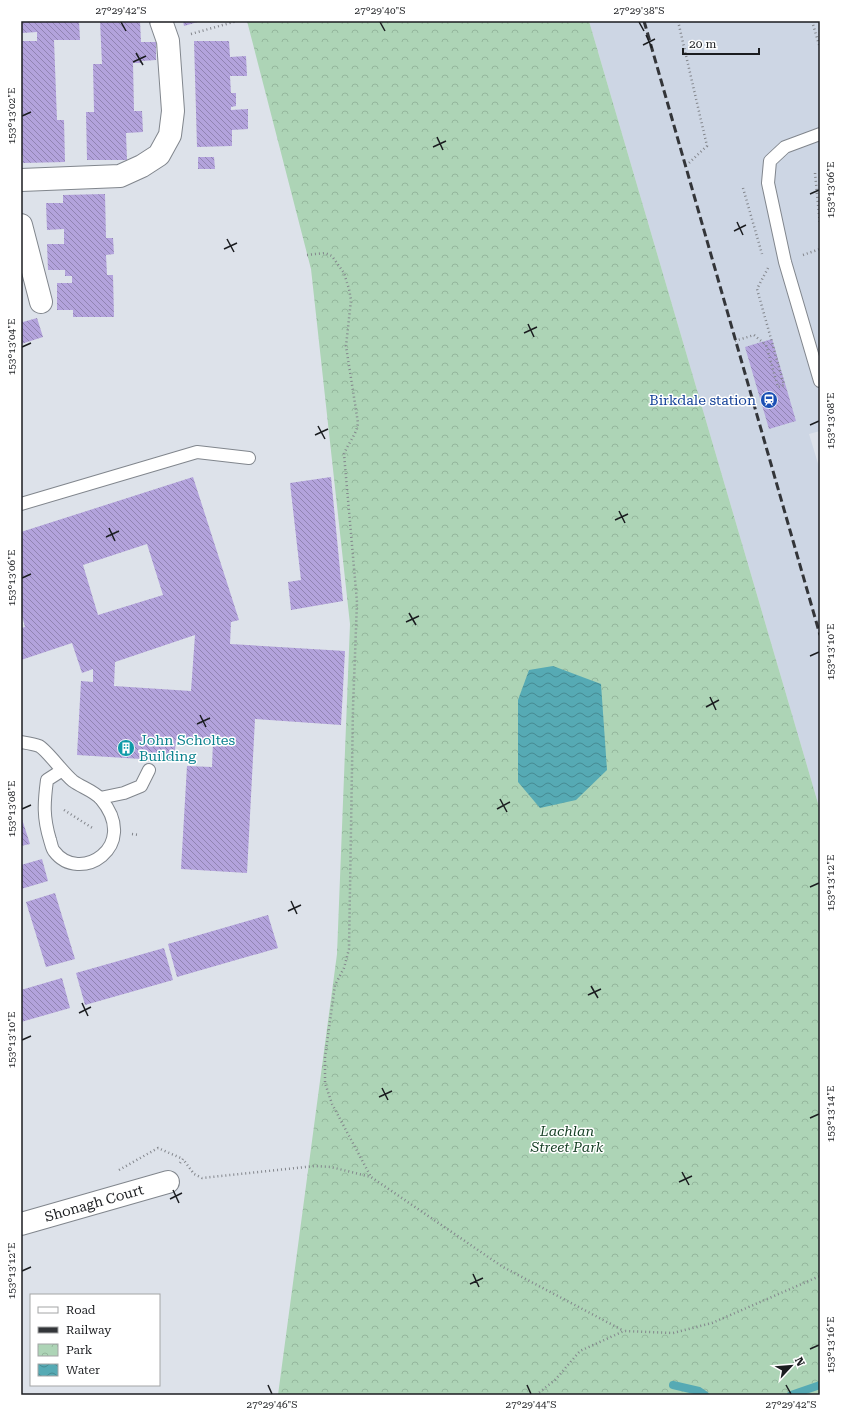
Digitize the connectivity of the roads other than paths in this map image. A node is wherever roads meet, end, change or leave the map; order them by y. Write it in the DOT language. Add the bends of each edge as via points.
graph roads {
  1 [pos="161,21"];
  2 [pos="820,134"];
  3 [pos="21,180"];
  4 [pos="21,225"];
  5 [pos="41,302"];
  6 [pos="820,381"];
  7 [pos="249,458"];
  8 [pos="21,504"];
  9 [pos="21,742"];
  10 [pos="149,770"];
  11 [pos="61,771"];
  12 [pos="100,798"];
  13 [pos="168,1182"];
  14 [pos="21,1224"];
  1 -- 3 [label="street" via="168,41 173,111 170,135 159,155 120,176"];
  2 -- 6 [label="lane" via="785,147 770,161 768,183 785,262"];
  4 -- 5 [label="street"];
  7 -- 8 [label="lane" via="197,452"];
  9 -- 11 [label="lane" via="40,746"];
  10 -- 12 [label="lane" via="141,786"];
  11 -- 12 [label="lane"];
  11 -- 12 [label="lane" via="47,780 44,822 53,851 67,862 84,864 103,856 114,840 112,816"];
  13 -- 14 [label="street, Shonagh Court"];
}
